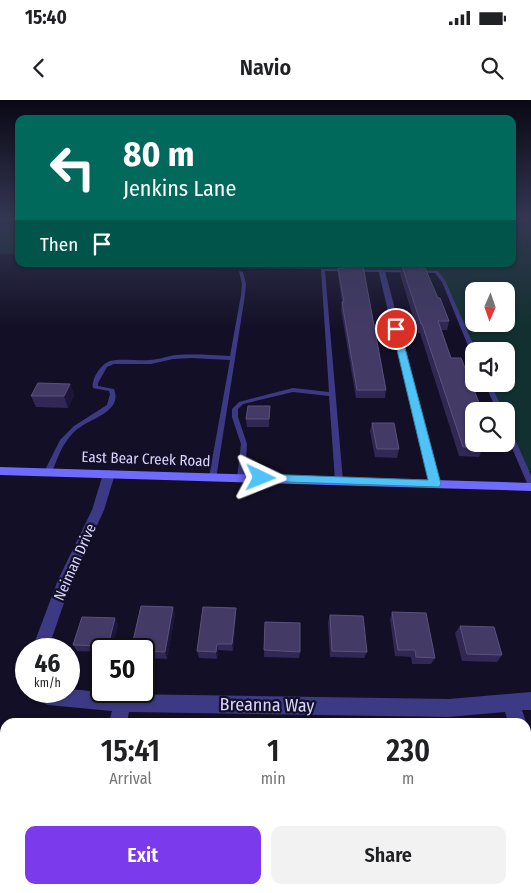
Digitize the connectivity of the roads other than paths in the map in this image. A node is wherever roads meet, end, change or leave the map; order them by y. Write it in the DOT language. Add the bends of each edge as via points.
graph roads {
  1 [pos="381,271"];
  2 [pos="241,272"];
  3 [pos="469,342"];
  4 [pos="232,358"];
  5 [pos="332,394"];
  6 [pos="515,447"];
  7 [pos="0,471"];
  8 [pos="48,472"];
  9 [pos="110,474"];
  10 [pos="213,477"];
  11 [pos="241,478"];
  12 [pos="339,481"];
  13 [pos="531,483"];
  14 [pos="435,484"];
  15 [pos="531,487"];
  16 [pos="44,638"];
  17 [pos="531,701"];
  18 [pos="122,703"];
  19 [pos="510,703"];
  20 [pos="119,718"];
  21 [pos="516,718"];
  1 -- 3 [label="lane" via="440,274"];
  1 -- 5 [label="lane" via="323,270"];
  1 -- 14 [label="street"];
  2 -- 4 [label="lane" via="243,295"];
  4 -- 8 [label="lane" via="173,357 151,362 113,362 105,366 95,387 112,390 111,402 105,410 76,427 62,442"];
  4 -- 10 [label="lane"];
  5 -- 11 [label="lane" via="293,390 241,403 235,409 234,417 244,444"];
  5 -- 12 [label="lane"];
  6 -- 13 [label="lane"];
  7 -- 8 [label="main road, East Bear Creek Road"];
  8 -- 9 [label="main road, East Bear Creek Road"];
  9 -- 10 [label="main road, East Bear Creek Road"];
  9 -- 16 [label="street, Neiman Drive"];
  10 -- 11 [label="main road, East Bear Creek Road"];
  11 -- 12 [label="main road, East Bear Creek Road"];
  12 -- 14 [label="main road, East Bear Creek Road"];
  14 -- 15 [label="main road, East Bear Creek Road"];
  17 -- 19 [label="street, Breanna Way"];
  18 -- 19 [label="street, Breanna Way" via="449,708"];
  18 -- 20 [label="street"];
  19 -- 21 [label="street"];
}
